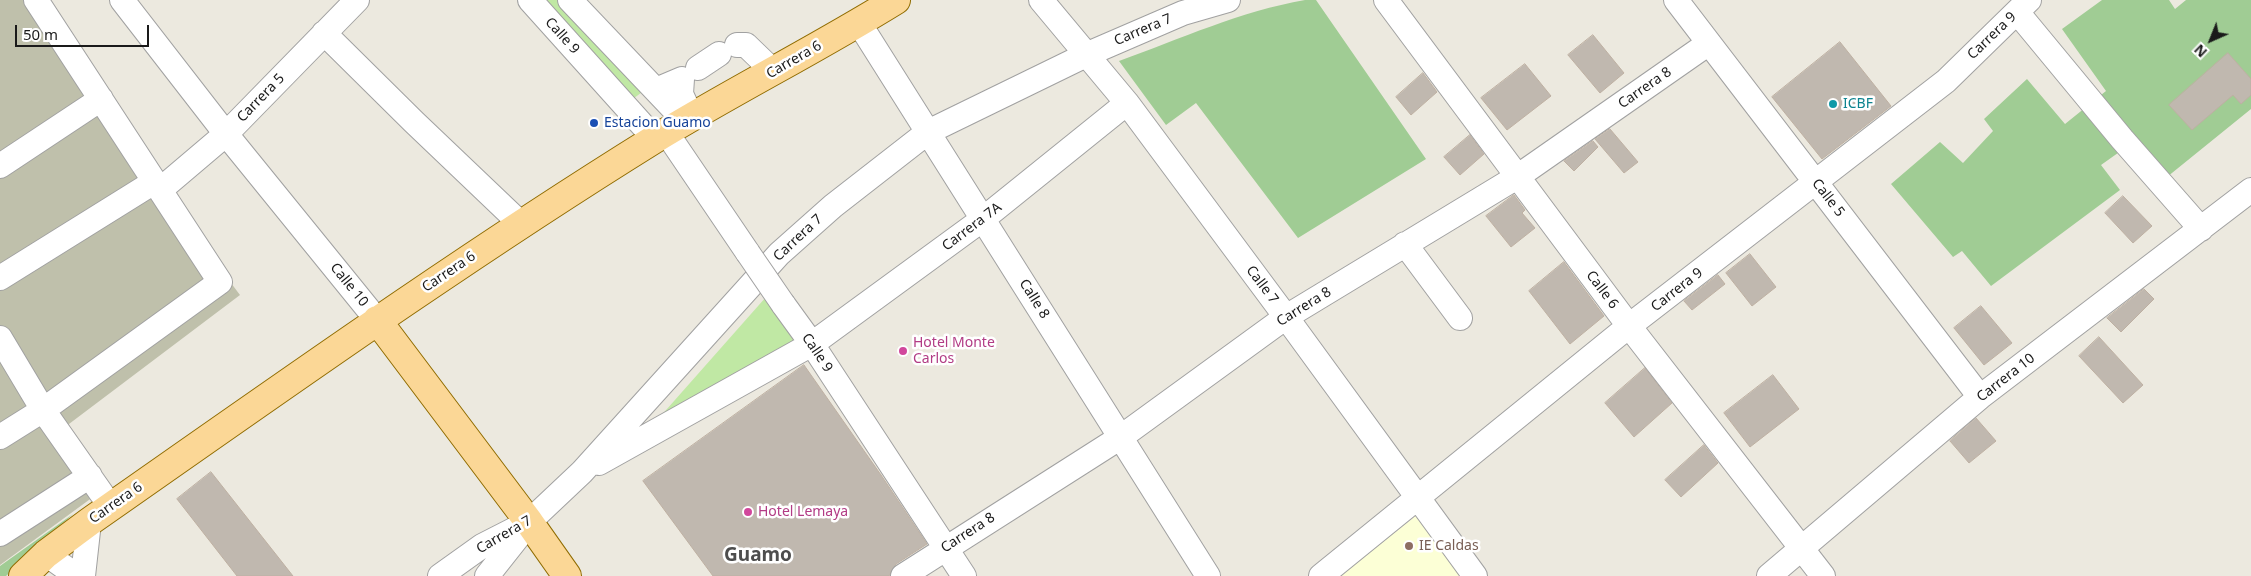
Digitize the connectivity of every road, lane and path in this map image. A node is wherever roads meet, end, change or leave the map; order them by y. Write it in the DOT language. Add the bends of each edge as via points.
graph roads {
  1 [pos="36,0"];
  2 [pos="122,0"];
  3 [pos="356,0"];
  4 [pos="530,0"];
  5 [pos="570,0"];
  6 [pos="896,0"];
  7 [pos="1041,0"];
  8 [pos="1228,0"];
  9 [pos="1386,0"];
  10 [pos="1676,0"];
  11 [pos="2023,6"];
  12 [pos="859,23"];
  13 [pos="324,33"];
  14 [pos="1709,43"];
  15 [pos="1088,54"];
  16 [pos="698,68"];
  17 [pos="774,72"];
  18 [pos="101,99"];
  19 [pos="1127,103"];
  20 [pos="675,128"];
  21 [pos="928,132"];
  22 [pos="226,134"];
  23 [pos="0,166"];
  24 [pos="1516,177"];
  25 [pos="1816,183"];
  26 [pos="157,186"];
  27 [pos="2251,190"];
  28 [pos="983,219"];
  29 [pos="521,224"];
  30 [pos="2201,229"];
  31 [pos="1405,244"];
  32 [pos="0,278"];
  33 [pos="1286,317"];
  34 [pos="1460,318"];
  35 [pos="377,320"];
  36 [pos="1630,326"];
  37 [pos="0,338"];
  38 [pos="812,344"];
  39 [pos="1980,397"];
  40 [pos="43,410"];
  41 [pos="1120,436"];
  42 [pos="0,437"];
  43 [pos="582,472"];
  44 [pos="90,476"];
  45 [pos="1417,497"];
  46 [pos="111,507"];
  47 [pos="89,522"];
  48 [pos="529,522"];
  49 [pos="0,534"];
  50 [pos="944,548"];
  51 [pos="1801,550"];
  52 [pos="46,554"];
  53 [pos="559,573"];
  54 [pos="22,576"];
  55 [pos="77,576"];
  56 [pos="83,576"];
  57 [pos="440,576"];
  58 [pos="487,576"];
  59 [pos="903,576"];
  60 [pos="964,576"];
  61 [pos="1208,576"];
  62 [pos="1321,576"];
  63 [pos="1475,576"];
  64 [pos="1769,576"];
  65 [pos="1823,576"];
  1 -- 18 [label="street"];
  2 -- 22 [label="street, Calle 10"];
  3 -- 13 [label="street, Carrera 5"];
  4 -- 20 [label="street, Calle 9"];
  5 -- 20 [label="street, Calle 9" via="656,90"];
  6 -- 12 [label="main road, Carrera 6"];
  7 -- 15 [label="street, Calle 7"];
  8 -- 15 [label="street, Carrera 7" via="1183,14"];
  9 -- 24 [label="street, Calle 6"];
  10 -- 14 [label="street, Calle 5"];
  11 -- 25 [label="street, Carrera 9" via="1946,81"];
  11 -- 30 [label="street" via="2122,140"];
  12 -- 17 [label="main road, Carrera 6"];
  12 -- 21 [label="street, Calle 8"];
  13 -- 22 [label="street, Carrera 5"];
  13 -- 29 [label="street"];
  14 -- 24 [label="street, Carrera 8"];
  14 -- 25 [label="street, Calle 5"];
  15 -- 19 [label="street, Calle 7"];
  15 -- 21 [label="street, Carrera 7"];
  16 -- 17 [label="street" via="728,49 746,45"];
  17 -- 20 [label="main road, Carrera 6"];
  18 -- 23 [label="street"];
  18 -- 26 [label="street"];
  19 -- 28 [label="street, Carrera 7A"];
  19 -- 33 [label="street, Calle 7"];
  20 -- 29 [label="main road, Carrera 6"];
  20 -- 38 [label="street, Calle 9, bridge" via="748,253"];
  21 -- 28 [label="street, Calle 8"];
  21 -- 43 [label="street, Carrera 7" via="833,206 779,254"];
  22 -- 26 [label="street, Carrera 5"];
  22 -- 35 [label="street, Calle 10"];
  24 -- 31 [label="street, Carrera 8"];
  24 -- 36 [label="street, Calle 6"];
  25 -- 36 [label="street, Carrera 9"];
  25 -- 39 [label="street, Calle 5"];
  26 -- 32 [label="street, Carrera 5"];
  26 -- 40 [label="street" via="220,282"];
  27 -- 30 [label="street, Carrera 10"];
  28 -- 38 [label="street, Carrera 7A"];
  28 -- 41 [label="street, Calle 8"];
  29 -- 35 [label="main road, Carrera 6"];
  30 -- 39 [label="street, Carrera 10"];
  31 -- 33 [label="street, Carrera 8"];
  31 -- 34 [label="street"];
  33 -- 41 [label="street, Carrera 8"];
  33 -- 45 [label="street, Calle 7"];
  35 -- 46 [label="main road, Carrera 6"];
  35 -- 48 [label="main road, Calle 10"];
  36 -- 45 [label="street, Carrera 9"];
  36 -- 51 [label="street, Calle 6"];
  37 -- 40 [label="street"];
  38 -- 43 [label="street, Carrera 7A"];
  38 -- 50 [label="street, Calle 9"];
  39 -- 51 [label="street, Carrera 10"];
  40 -- 42 [label="street"];
  40 -- 44 [label="street"];
  41 -- 50 [label="street, Carrera 8"];
  41 -- 61 [label="street, Calle 8"];
  43 -- 48 [label="street, Carrera 7"];
  44 -- 46 [label="street"];
  44 -- 49 [label="street"];
  45 -- 62 [label="street, Carrera 9"];
  45 -- 63 [label="street, Calle 7"];
  46 -- 47 [label="main road, Carrera 6"];
  47 -- 52 [label="main road, Carrera 6"];
  47 -- 56 [label="street"];
  48 -- 53 [label="main road, Calle 10"];
  48 -- 57 [label="street, Carrera 7" via="482,546"];
  48 -- 58 [label="street"];
  50 -- 59 [label="street, Carrera 8"];
  50 -- 60 [label="street, Calle 9"];
  51 -- 64 [label="street, Carrera 10"];
  51 -- 65 [label="street, Calle 6"];
  52 -- 54 [label="main road, Carrera 6"];
  52 -- 55 [label="street"];
}
